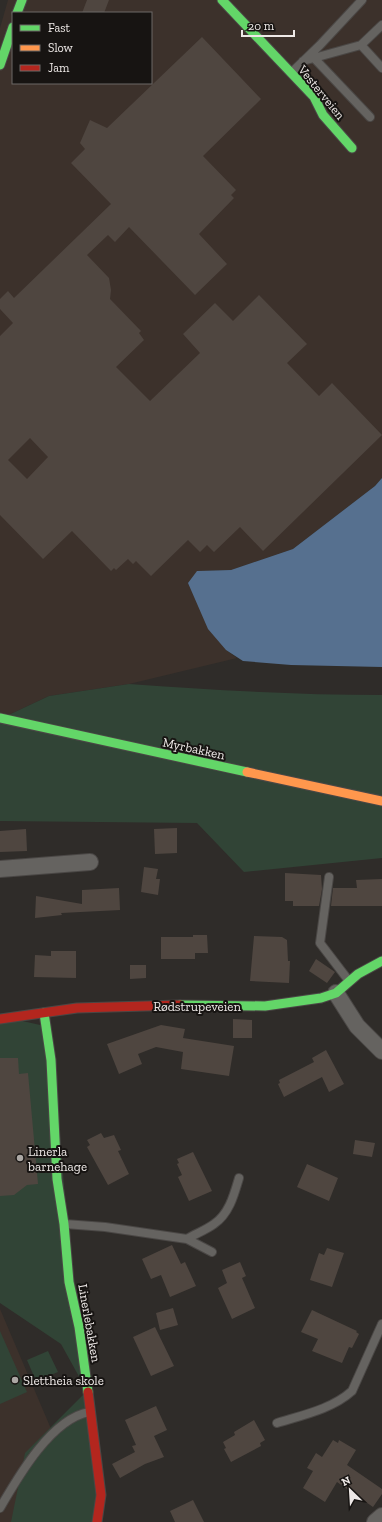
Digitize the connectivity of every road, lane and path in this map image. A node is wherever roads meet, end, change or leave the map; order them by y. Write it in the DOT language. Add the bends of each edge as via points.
graph roads {
  1 [pos="22,0"];
  2 [pos="222,0"];
  3 [pos="362,0"];
  4 [pos="18,12"];
  5 [pos="382,25"];
  6 [pos="8,28"];
  7 [pos="361,46"];
  8 [pos="314,58"];
  9 [pos="303,61"];
  10 [pos="0,65"];
  11 [pos="382,68"];
  12 [pos="291,72"];
  13 [pos="370,117"];
  14 [pos="352,148"];
  15 [pos="0,718"];
  16 [pos="382,801"];
  17 [pos="90,862"];
  18 [pos="0,869"];
  19 [pos="329,877"];
  20 [pos="382,961"];
  21 [pos="349,981"];
  22 [pos="336,993"];
  23 [pos="44,1014"];
  24 [pos="0,1019"];
  25 [pos="382,1051"];
  26 [pos="239,1178"];
  27 [pos="64,1224"];
  28 [pos="187,1239"];
  29 [pos="212,1252"];
  30 [pos="382,1324"];
  31 [pos="90,1412"];
  32 [pos="277,1423"];
  33 [pos="0,1508"];
  34 [pos="382,1516"];
  35 [pos="97,1522"];
  36 [pos="375,1522"];
  1 -- 4 [label="street"];
  2 -- 12 [label="street, Vesterveien"];
  3 -- 9 [label="lane"];
  5 -- 7 [label="lane"];
  6 -- 10 [label="street"];
  7 -- 8 [label="lane"];
  7 -- 11 [label="lane"];
  8 -- 9 [label="lane"];
  8 -- 13 [label="lane"];
  9 -- 12 [label="lane"];
  12 -- 14 [label="street, Vesterveien" via="314,97 323,115"];
  15 -- 16 [label="street, Myrbakken"];
  17 -- 18 [label="street"];
  19 -- 21 [label="lane" via="320,943"];
  20 -- 21 [label="street, Rødstrupeveien"];
  21 -- 22 [label="street, Rødstrupeveien"];
  22 -- 23 [label="street, Rødstrupeveien" via="322,999 269,1005 211,1008 194,1005 104,1007"];
  22 -- 25 [label="street" via="357,1026"];
  23 -- 24 [label="street, Rødstrupeveien"];
  23 -- 27 [label="street, Linerlebakken" via="51,1060 57,1179"];
  26 -- 28 [label="lane" via="231,1202 221,1218"];
  27 -- 28 [label="lane" via="105,1226"];
  27 -- 31 [label="street, Linerlebakken" via="69,1282 79,1327"];
  28 -- 29 [label="lane"];
  30 -- 32 [label="lane" via="352,1391 331,1405"];
  31 -- 33 [label="lane" via="81,1413 65,1423 38,1449"];
  31 -- 35 [label="street, Linerlebakken" via="101,1495"];
  34 -- 36 [label="street"];
}
